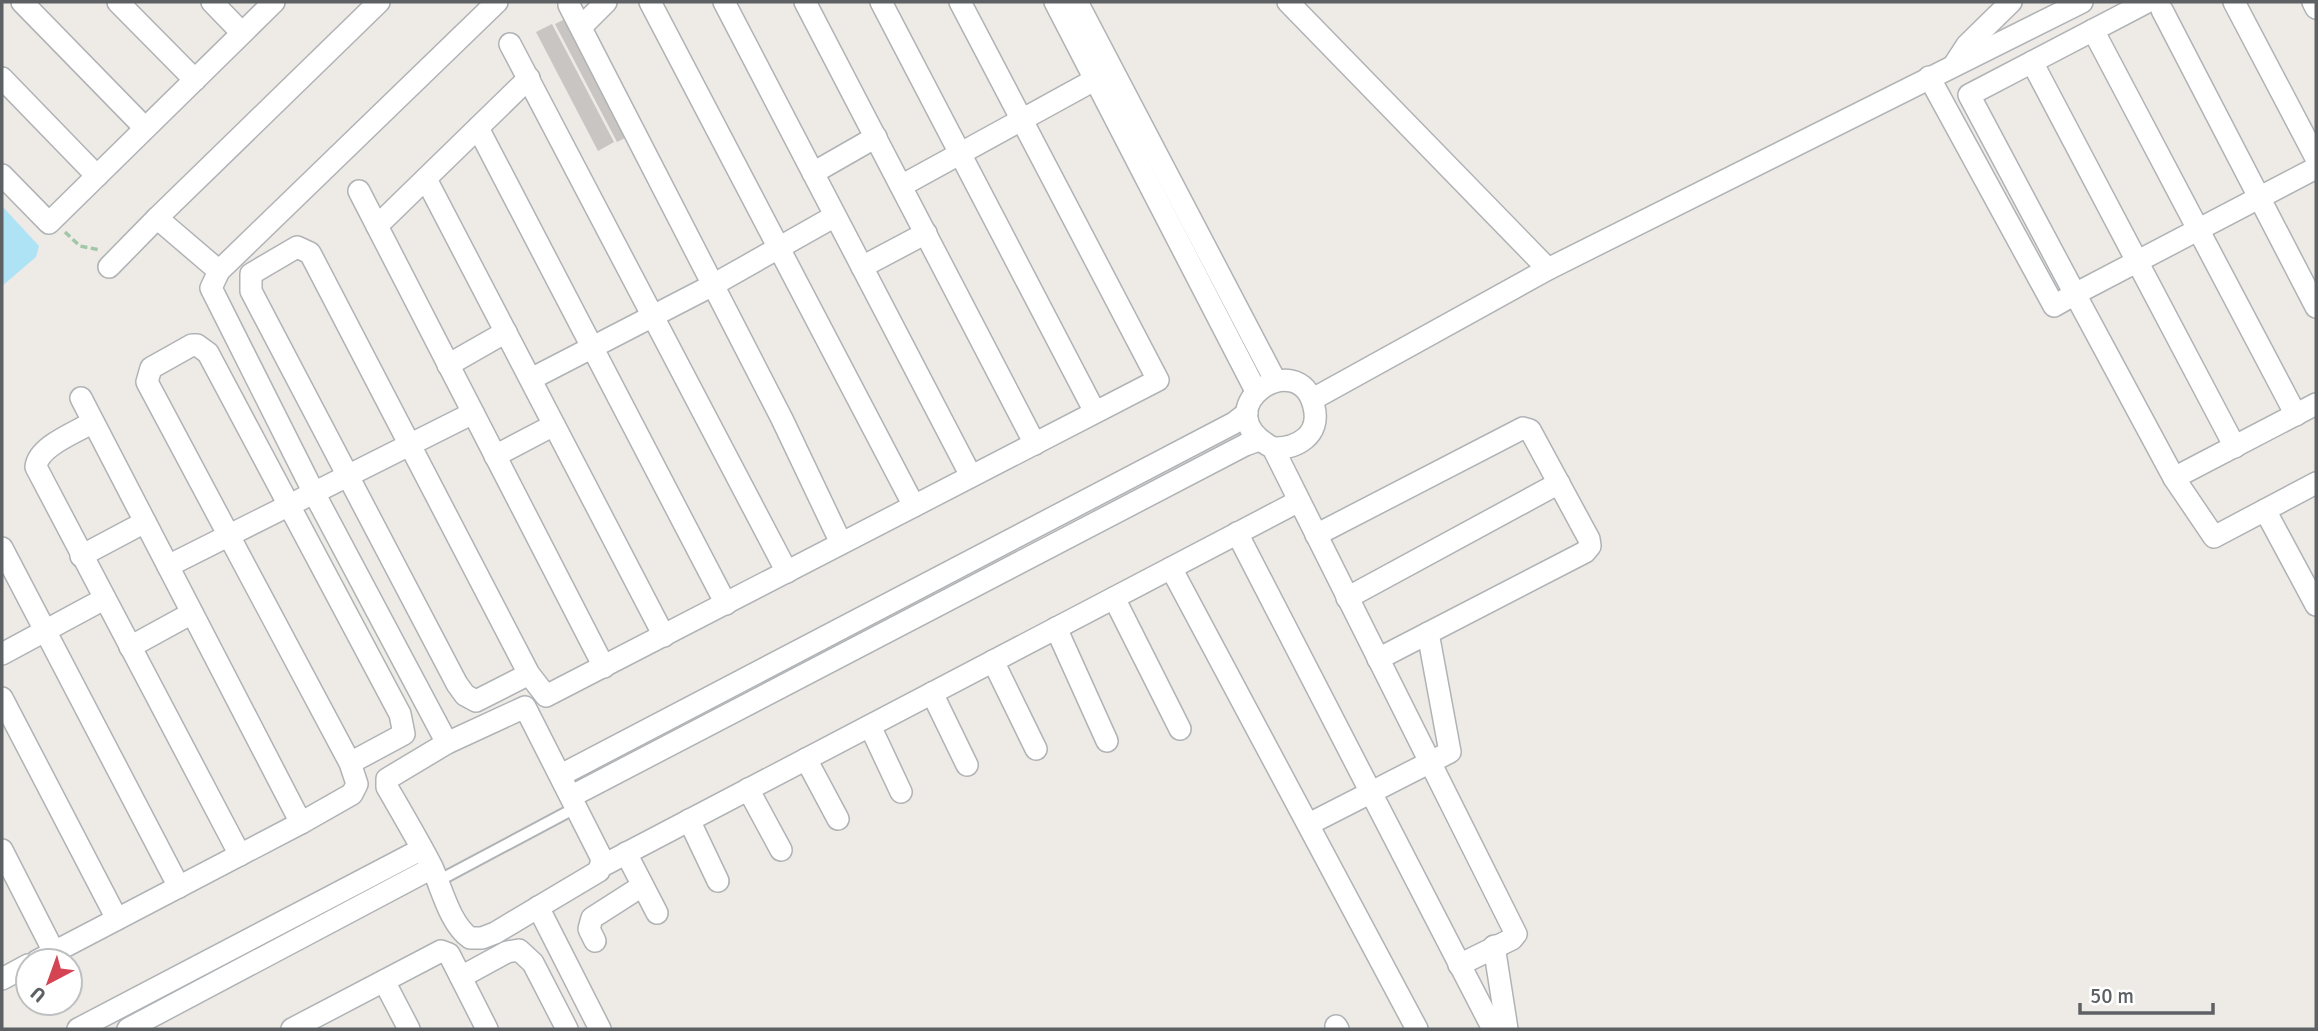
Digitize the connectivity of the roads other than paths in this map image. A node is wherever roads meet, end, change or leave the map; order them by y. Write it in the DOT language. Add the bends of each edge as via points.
graph roads {
  1 [pos="22,2"];
  2 [pos="118,2"];
  3 [pos="212,2"];
  4 [pos="274,2"];
  5 [pos="379,2"];
  6 [pos="497,2"];
  7 [pos="606,2"];
  8 [pos="650,2"];
  9 [pos="724,2"];
  10 [pos="805,2"];
  11 [pos="881,2"];
  12 [pos="960,2"];
  13 [pos="1055,2"];
  14 [pos="1077,2"];
  15 [pos="1288,2"];
  16 [pos="2011,2"];
  17 [pos="2082,2"];
  18 [pos="2234,2"];
  19 [pos="2313,2"];
  20 [pos="2161,4"];
  21 [pos="569,5"];
  22 [pos="2316,8"];
  23 [pos="581,27"];
  24 [pos="2093,30"];
  25 [pos="242,33"];
  26 [pos="510,44"];
  27 [pos="2032,62"];
  28 [pos="1952,68"];
  29 [pos="1104,74"];
  30 [pos="1929,77"];
  31 [pos="2,78"];
  32 [pos="529,78"];
  33 [pos="195,80"];
  34 [pos="1022,121"];
  35 [pos="145,128"];
  36 [pos="478,128"];
  37 [pos="876,137"];
  38 [pos="960,154"];
  39 [pos="2316,158"];
  40 [pos="2316,168"];
  41 [pos="813,173"];
  42 [pos="2,175"];
  43 [pos="97,176"];
  44 [pos="426,179"];
  45 [pos="901,186"];
  46 [pos="359,191"];
  47 [pos="2259,198"];
  48 [pos="835,216"];
  49 [pos="157,218"];
  50 [pos="377,226"];
  51 [pos="2199,230"];
  52 [pos="926,233"];
  53 [pos="779,248"];
  54 [pos="116,261"];
  55 [pos="2138,261"];
  56 [pos="862,267"];
  57 [pos="1548,269"];
  58 [pos="219,271"];
  59 [pos="713,285"];
  60 [pos="2075,294"];
  61 [pos="2316,307"];
  62 [pos="653,316"];
  63 [pos="506,332"];
  64 [pos="593,347"];
  65 [pos="448,365"];
  66 [pos="531,379"];
  67 [pos="1275,380"];
  68 [pos="1256,391"];
  69 [pos="81,398"];
  70 [pos="1313,399"];
  71 [pos="2316,404"];
  72 [pos="1095,412"];
  73 [pos="473,413"];
  74 [pos="1247,413"];
  75 [pos="2296,415"];
  76 [pos="93,422"];
  77 [pos="554,425"];
  78 [pos="410,444"];
  79 [pos="1035,444"];
  80 [pos="1266,444"];
  81 [pos="2235,447"];
  82 [pos="495,456"];
  83 [pos="349,475"];
  84 [pos="971,477"];
  85 [pos="2174,478"];
  86 [pos="1559,483"];
  87 [pos="2316,483"];
  88 [pos="313,491"];
  89 [pos="1299,501"];
  90 [pos="290,505"];
  91 [pos="914,506"];
  92 [pos="2265,510"];
  93 [pos="145,522"];
  94 [pos="1237,533"];
  95 [pos="229,535"];
  96 [pos="1316,535"];
  97 [pos="841,543"];
  98 [pos="2,548"];
  99 [pos="82,556"];
  100 [pos="168,566"];
  101 [pos="1171,568"];
  102 [pos="787,572"];
  103 [pos="1114,598"];
  104 [pos="1348,598"];
  105 [pos="104,599"];
  106 [pos="726,604"];
  107 [pos="2316,605"];
  108 [pos="192,613"];
  109 [pos="1056,628"];
  110 [pos="45,630"];
  111 [pos="1429,633"];
  112 [pos="664,636"];
  113 [pos="130,647"];
  114 [pos="2,654"];
  115 [pos="1378,659"];
  116 [pos="993,661"];
  117 [pos="604,667"];
  118 [pos="529,674"];
  119 [pos="932,693"];
  120 [pos="2,698"];
  121 [pos="870,726"];
  122 [pos="1180,729"];
  123 [pos="1107,741"];
  124 [pos="447,743"];
  125 [pos="1036,749"];
  126 [pos="806,759"];
  127 [pos="350,763"];
  128 [pos="1431,763"];
  129 [pos="967,765"];
  130 [pos="561,775"];
  131 [pos="748,789"];
  132 [pos="901,792"];
  133 [pos="1370,794"];
  134 [pos="574,801"];
  135 [pos="838,819"];
  136 [pos="689,820"];
  137 [pos="301,823"];
  138 [pos="1309,824"];
  139 [pos="2,850"];
  140 [pos="781,850"];
  141 [pos="626,853"];
  142 [pos="240,855"];
  143 [pos="430,866"];
  144 [pos="602,866"];
  145 [pos="718,881"];
  146 [pos="642,886"];
  147 [pos="178,887"];
  148 [pos="538,907"];
  149 [pos="657,913"];
  150 [pos="117,919"];
  151 [pos="595,941"];
  152 [pos="1494,946"];
  153 [pos="41,947"];
  154 [pos="63,947"];
  155 [pos="1460,965"];
  156 [pos="461,977"];
  157 [pos="384,981"];
  158 [pos="118,1020"];
  159 [pos="327,1021"];
  160 [pos="78,1029"];
  161 [pos="128,1029"];
  162 [pos="292,1029"];
  163 [pos="409,1029"];
  164 [pos="487,1029"];
  165 [pos="567,1029"];
  166 [pos="600,1029"];
  167 [pos="1417,1029"];
  168 [pos="1493,1029"];
  169 [pos="1507,1029"];
  1 -- 35 [label="street"];
  2 -- 33 [label="street"];
  3 -- 25 [label="street"];
  4 -- 25 [label="street"];
  5 -- 49 [label="street"];
  6 -- 58 [label="street"];
  7 -- 23 [label="street"];
  8 -- 53 [label="street"];
  9 -- 41 [label="street"];
  10 -- 37 [label="street"];
  11 -- 38 [label="street"];
  12 -- 34 [label="street"];
  13 -- 29 [label="street"];
  14 -- 29 [label="street"];
  15 -- 57 [label="street"];
  16 -- 28 [label="street" via="1967,45"];
  17 -- 28 [label="street"];
  18 -- 39 [label="street"];
  19 -- 22 [label="street"];
  20 -- 24 [label="street"];
  20 -- 47 [label="street"];
  21 -- 23 [label="street"];
  23 -- 59 [label="street"];
  24 -- 27 [label="street"];
  24 -- 51 [label="street"];
  25 -- 33 [label="street"];
  26 -- 32 [label="street"];
  27 -- 55 [label="street"];
  27 -- 60 [label="street" via="1969,95"];
  28 -- 30 [label="street"];
  29 -- 34 [label="street"];
  29 -- 67 [label="street"];
  29 -- 68 [label="street"];
  30 -- 57 [label="street"];
  30 -- 60 [label="street" via="2054,306"];
  31 -- 43 [label="street"];
  32 -- 36 [label="street"];
  32 -- 62 [label="street"];
  33 -- 35 [label="street"];
  34 -- 38 [label="street"];
  34 -- 72 [label="street" via="1158,380"];
  35 -- 43 [label="street"];
  36 -- 44 [label="street"];
  36 -- 64 [label="street"];
  37 -- 41 [label="street"];
  37 -- 45 [label="street"];
  38 -- 45 [label="street"];
  38 -- 72 [label="street"];
  40 -- 47 [label="street"];
  41 -- 48 [label="street"];
  42 -- 43 [label="street" via="49,223"];
  44 -- 50 [label="street"];
  44 -- 63 [label="street"];
  45 -- 52 [label="street"];
  46 -- 50 [label="street"];
  47 -- 51 [label="street"];
  47 -- 61 [label="street"];
  48 -- 53 [label="street"];
  48 -- 56 [label="street"];
  49 -- 54 [label="street"];
  49 -- 58 [label="street"];
  50 -- 65 [label="street"];
  51 -- 55 [label="street"];
  51 -- 75 [label="street"];
  52 -- 56 [label="street"];
  52 -- 79 [label="street"];
  53 -- 59 [label="street"];
  53 -- 91 [label="street"];
  55 -- 60 [label="street"];
  55 -- 81 [label="street"];
  56 -- 84 [label="street"];
  57 -- 70 [label="street"];
  58 -- 88 [label="street" via="213,292"];
  59 -- 62 [label="street"];
  59 -- 97 [label="street"];
  60 -- 85 [label="street"];
  62 -- 64 [label="street"];
  62 -- 102 [label="street"];
  63 -- 65 [label="street"];
  63 -- 66 [label="street"];
  64 -- 66 [label="street"];
  64 -- 106 [label="street"];
  65 -- 73 [label="street"];
  66 -- 77 [label="street"];
  67 -- 68 [label="street"];
  67 -- 70 [label="street" via="1290,380"];
  68 -- 74 [label="street"];
  69 -- 76 [label="street"];
  70 -- 80 [label="street" via="1316,415 1303,442 1288,448"];
  71 -- 75 [label="street"];
  72 -- 79 [label="street"];
  73 -- 78 [label="street"];
  73 -- 82 [label="street"];
  74 -- 80 [label="street" via="1250,428"];
  74 -- 130 [label="street"];
  75 -- 81 [label="street"];
  76 -- 93 [label="street"];
  76 -- 99 [label="street" via="47,449 36,463"];
  77 -- 82 [label="street"];
  77 -- 112 [label="street"];
  78 -- 83 [label="street"];
  78 -- 83 [label="street" via="310,253 297,247 253,272 249,287"];
  78 -- 118 [label="street"];
  79 -- 84 [label="street"];
  80 -- 89 [label="street"];
  80 -- 134 [label="street" via="1245,444"];
  81 -- 85 [label="street"];
  82 -- 117 [label="street"];
  83 -- 88 [label="street"];
  83 -- 118 [label="street" via="466,695 482,699"];
  84 -- 91 [label="street"];
  85 -- 92 [label="street" via="2214,537"];
  86 -- 96 [label="street" via="1530,430 1523,428"];
  86 -- 104 [label="street"];
  86 -- 111 [label="street" via="1589,539 1587,551"];
  87 -- 92 [label="street"];
  88 -- 90 [label="street"];
  88 -- 124 [label="street"];
  89 -- 94 [label="street"];
  89 -- 96 [label="street"];
  90 -- 95 [label="street"];
  90 -- 95 [label="street" via="208,353 192,345 172,354 151,368 148,382"];
  90 -- 127 [label="street" via="405,728 398,739"];
  91 -- 97 [label="street"];
  92 -- 107 [label="street"];
  93 -- 99 [label="street"];
  93 -- 100 [label="street"];
  94 -- 101 [label="street"];
  94 -- 133 [label="street"];
  95 -- 100 [label="street"];
  95 -- 127 [label="street"];
  96 -- 104 [label="street"];
  97 -- 102 [label="street"];
  98 -- 110 [label="street"];
  99 -- 105 [label="street"];
  100 -- 108 [label="street"];
  101 -- 103 [label="street"];
  101 -- 138 [label="street"];
  102 -- 106 [label="street"];
  103 -- 109 [label="street"];
  103 -- 122 [label="street"];
  104 -- 115 [label="street"];
  105 -- 110 [label="street"];
  105 -- 113 [label="street"];
  106 -- 112 [label="street"];
  108 -- 113 [label="street"];
  108 -- 137 [label="street"];
  109 -- 116 [label="street"];
  109 -- 123 [label="street"];
  110 -- 114 [label="street"];
  110 -- 147 [label="street"];
  111 -- 115 [label="street"];
  111 -- 128 [label="street" via="1451,745 1448,754"];
  112 -- 117 [label="street"];
  113 -- 142 [label="street"];
  115 -- 128 [label="street"];
  116 -- 119 [label="street"];
  116 -- 125 [label="street"];
  117 -- 118 [label="street" via="546,696"];
  119 -- 121 [label="street"];
  119 -- 129 [label="street"];
  120 -- 150 [label="street"];
  121 -- 126 [label="street"];
  121 -- 132 [label="street"];
  124 -- 130 [label="street" via="525,708"];
  124 -- 143 [label="street" via="387,779 387,787"];
  126 -- 131 [label="street"];
  126 -- 135 [label="street"];
  127 -- 137 [label="street" via="358,781 352,793"];
  128 -- 133 [label="street"];
  128 -- 152 [label="street" via="1516,933"];
  130 -- 134 [label="street"];
  131 -- 136 [label="street"];
  131 -- 140 [label="street"];
  133 -- 138 [label="street"];
  133 -- 155 [label="street"];
  134 -- 143 [label="lane"];
  134 -- 144 [label="street"];
  136 -- 141 [label="street"];
  136 -- 145 [label="street"];
  137 -- 142 [label="street"];
  138 -- 167 [label="street"];
  139 -- 153 [label="street"];
  141 -- 144 [label="street"];
  141 -- 146 [label="street"];
  142 -- 147 [label="street"];
  143 -- 148 [label="street" via="460,929 470,938 495,933"];
  143 -- 158 [label="street"];
  143 -- 161 [label="street"];
  144 -- 148 [label="street"];
  146 -- 149 [label="street"];
  146 -- 151 [label="street" via="592,918 589,929"];
  147 -- 150 [label="street"];
  148 -- 166 [label="street"];
  150 -- 154 [label="street"];
  152 -- 155 [label="street"];
  152 -- 169 [label="street"];
  155 -- 168 [label="street"];
  156 -- 157 [label="street" via="449,954 441,951"];
  156 -- 164 [label="street"];
  156 -- 165 [label="street" via="520,950 533,963"];
  157 -- 159 [label="street"];
  157 -- 163 [label="street"];
  158 -- 160 [label="street"];
  159 -- 162 [label="street"];
}
